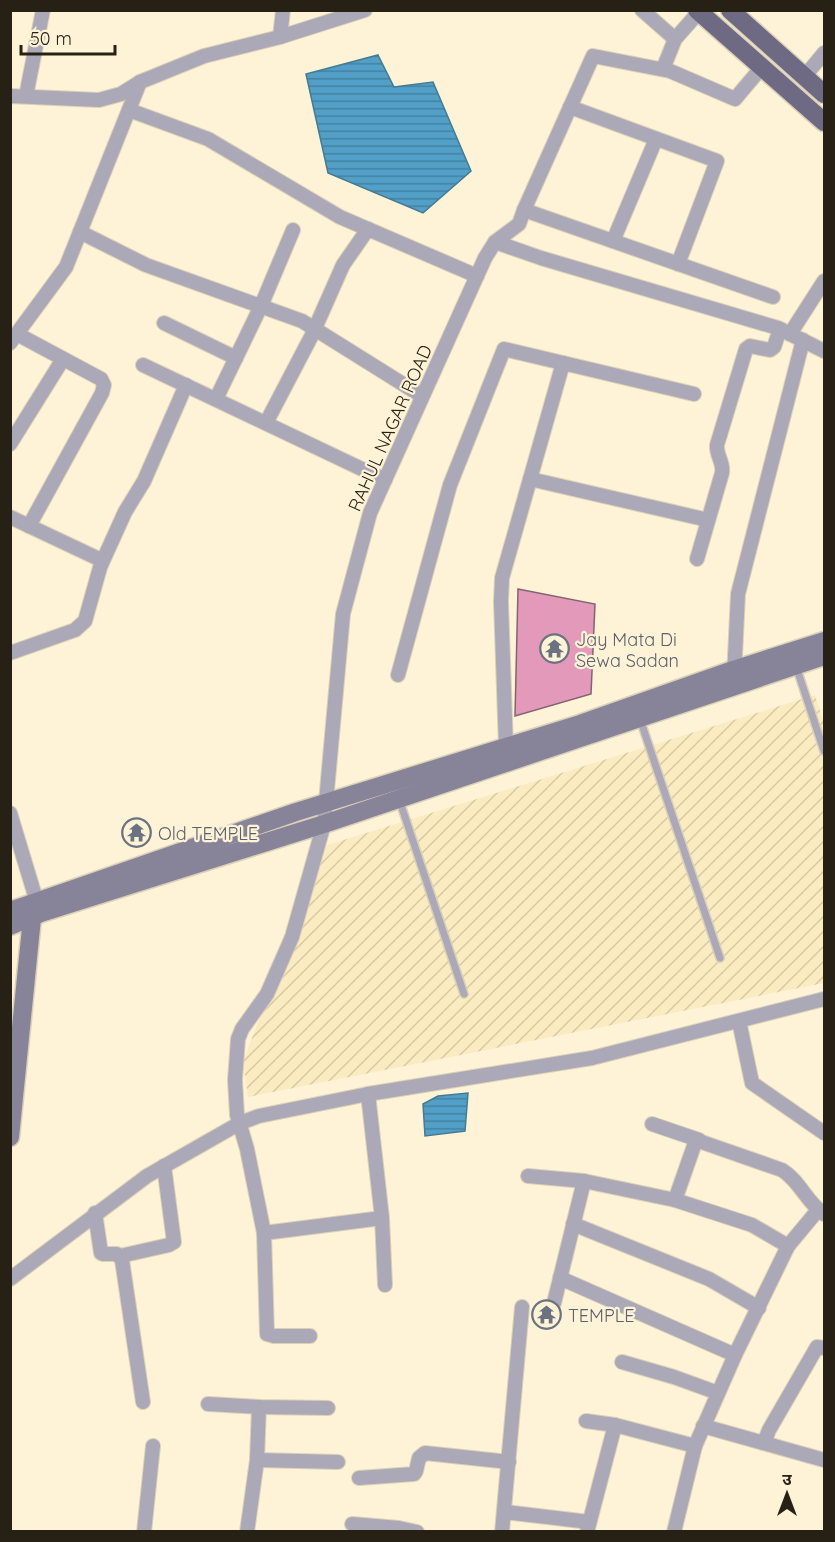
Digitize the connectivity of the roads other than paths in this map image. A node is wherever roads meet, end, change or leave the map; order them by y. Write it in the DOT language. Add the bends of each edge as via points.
graph roads {
  1 [pos="43,10"];
  2 [pos="283,10"];
  3 [pos="365,10"];
  4 [pos="642,10"];
  5 [pos="730,10"];
  6 [pos="698,11"];
  7 [pos="280,37"];
  8 [pos="675,39"];
  9 [pos="825,53"];
  10 [pos="762,67"];
  11 [pos="663,69"];
  12 [pos="804,77"];
  13 [pos="140,82"];
  14 [pos="825,94"];
  15 [pos="10,96"];
  16 [pos="26,96"];
  17 [pos="570,107"];
  18 [pos="129,110"];
  19 [pos="825,122"];
  20 [pos="656,139"];
  21 [pos="525,210"];
  22 [pos="368,229"];
  23 [pos="293,230"];
  24 [pos="80,232"];
  25 [pos="614,241"];
  26 [pos="495,242"];
  27 [pos="678,264"];
  28 [pos="477,276"];
  29 [pos="825,281"];
  30 [pos="773,297"];
  31 [pos="261,306"];
  32 [pos="164,323"];
  33 [pos="315,328"];
  34 [pos="791,334"];
  35 [pos="14,339"];
  36 [pos="825,351"];
  37 [pos="236,358"];
  38 [pos="63,359"];
  39 [pos="563,363"];
  40 [pos="144,365"];
  41 [pos="186,385"];
  42 [pos="694,394"];
  43 [pos="422,396"];
  44 [pos="216,399"];
  45 [pos="266,423"];
  46 [pos="10,444"];
  47 [pos="530,479"];
  48 [pos="385,480"];
  49 [pos="10,517"];
  50 [pos="708,520"];
  51 [pos="29,526"];
  52 [pos="697,559"];
  53 [pos="101,566"];
  54 [pos="825,641"];
  55 [pos="14,648"];
  56 [pos="825,656"];
  57 [pos="796,666"];
  58 [pos="398,675"];
  59 [pos="734,678"];
  60 [pos="640,719"];
  61 [pos="506,747"];
  62 [pos="825,752"];
  63 [pos="399,800"];
  64 [pos="324,804"];
  65 [pos="10,813"];
  66 [pos="324,824"];
  67 [pos="10,911"];
  68 [pos="37,911"];
  69 [pos="10,926"];
  70 [pos="720,958"];
  71 [pos="464,994"];
  72 [pos="825,999"];
  73 [pos="739,1021"];
  74 [pos="368,1094"];
  75 [pos="239,1119"];
  76 [pos="652,1124"];
  77 [pos="825,1133"];
  78 [pos="10,1137"];
  79 [pos="699,1140"];
  80 [pos="164,1166"];
  81 [pos="528,1176"];
  82 [pos="584,1181"];
  83 [pos="675,1200"];
  84 [pos="821,1212"];
  85 [pos="95,1213"];
  86 [pos="382,1218"];
  87 [pos="573,1224"];
  88 [pos="264,1233"];
  89 [pos="788,1246"];
  90 [pos="120,1256"];
  91 [pos="560,1278"];
  92 [pos="10,1279"];
  93 [pos="385,1285"];
  94 [pos="554,1303"];
  95 [pos="522,1307"];
  96 [pos="759,1308"];
  97 [pos="310,1336"];
  98 [pos="825,1348"];
  99 [pos="735,1355"];
  100 [pos="622,1362"];
  101 [pos="718,1393"];
  102 [pos="143,1402"];
  103 [pos="208,1404"];
  104 [pos="259,1407"];
  105 [pos="328,1408"];
  106 [pos="586,1421"];
  107 [pos="615,1425"];
  108 [pos="703,1426"];
  109 [pos="764,1443"];
  110 [pos="153,1446"];
  111 [pos="695,1446"];
  112 [pos="822,1455"];
  113 [pos="257,1460"];
  114 [pos="338,1462"];
  115 [pos="509,1462"];
  116 [pos="359,1478"];
  117 [pos="505,1512"];
  118 [pos="352,1524"];
  119 [pos="588,1527"];
  120 [pos="144,1532"];
  121 [pos="247,1532"];
  122 [pos="417,1532"];
  123 [pos="502,1532"];
  124 [pos="674,1532"];
  1 -- 16 [label="street"];
  2 -- 7 [label="street"];
  3 -- 7 [label="street"];
  4 -- 8 [label="street"];
  5 -- 12 [label="main road"];
  6 -- 8 [label="street"];
  6 -- 10 [label="main road"];
  7 -- 13 [label="street" via="204,56"];
  8 -- 11 [label="street"];
  9 -- 12 [label="street"];
  10 -- 11 [label="street" via="735,99"];
  10 -- 19 [label="main road"];
  11 -- 17 [label="street, RAHUL NAGAR ROAD" via="593,57"];
  12 -- 14 [label="main road"];
  13 -- 16 [label="street" via="121,94 99,100"];
  13 -- 18 [label="street"];
  15 -- 16 [label="street"];
  17 -- 20 [label="street"];
  17 -- 21 [label="street, RAHUL NAGAR ROAD"];
  18 -- 22 [label="street" via="208,139 340,217"];
  18 -- 24 [label="street"];
  20 -- 25 [label="street"];
  20 -- 27 [label="street" via="717,161"];
  21 -- 25 [label="street"];
  21 -- 26 [label="street, RAHUL NAGAR ROAD" via="519,224"];
  22 -- 28 [label="street"];
  22 -- 33 [label="street" via="343,265"];
  23 -- 31 [label="street"];
  24 -- 31 [label="street" via="146,265"];
  24 -- 35 [label="street" via="66,267"];
  25 -- 27 [label="street"];
  26 -- 28 [label="street, RAHUL NAGAR ROAD"];
  26 -- 34 [label="street"];
  27 -- 30 [label="street"];
  28 -- 43 [label="street, RAHUL NAGAR ROAD"];
  29 -- 34 [label="street"];
  31 -- 33 [label="street"];
  31 -- 37 [label="street"];
  32 -- 37 [label="street"];
  33 -- 43 [label="street"];
  33 -- 45 [label="street"];
  34 -- 36 [label="street"];
  34 -- 50 [label="street" via="772,349 746,349 717,445 723,468"];
  34 -- 59 [label="street" via="738,594"];
  35 -- 38 [label="street"];
  37 -- 44 [label="street"];
  38 -- 46 [label="street"];
  38 -- 51 [label="street" via="101,379 104,389"];
  39 -- 42 [label="street"];
  39 -- 47 [label="street"];
  39 -- 58 [label="street" via="504,349 450,485"];
  40 -- 41 [label="street"];
  41 -- 44 [label="street"];
  41 -- 53 [label="street"];
  43 -- 48 [label="street, RAHUL NAGAR ROAD"];
  44 -- 45 [label="street"];
  45 -- 48 [label="street"];
  47 -- 50 [label="street"];
  47 -- 61 [label="street" via="501,588"];
  48 -- 64 [label="street, RAHUL NAGAR ROAD" via="370,513 343,614"];
  49 -- 51 [label="street"];
  50 -- 52 [label="street"];
  51 -- 53 [label="street" via="99,559"];
  53 -- 55 [label="street" via="81,626"];
  54 -- 59 [label="main road"];
  56 -- 57 [label="main road"];
  57 -- 59 [label="main road"];
  57 -- 62 [label="lane"];
  59 -- 60 [label="main road"];
  59 -- 61 [label="main road"];
  60 -- 63 [label="main road"];
  60 -- 70 [label="lane"];
  61 -- 64 [label="main road"];
  63 -- 66 [label="main road"];
  63 -- 71 [label="lane"];
  64 -- 66 [label="street, RAHUL NAGAR ROAD"];
  64 -- 68 [label="main road"];
  65 -- 68 [label="street"];
  66 -- 68 [label="main road"];
  66 -- 75 [label="street, RAHUL NAGAR ROAD" via="292,937 267,994 238,1039 235,1080"];
  67 -- 68 [label="main road"];
  68 -- 69 [label="main road"];
  68 -- 78 [label="main road"];
  72 -- 73 [label="street"];
  73 -- 74 [label="street" via="592,1058"];
  73 -- 77 [label="street" via="752,1083"];
  74 -- 75 [label="street"];
  74 -- 86 [label="street"];
  75 -- 80 [label="street"];
  75 -- 88 [label="street, RAHUL NAGAR ROAD"];
  76 -- 79 [label="street"];
  79 -- 83 [label="street" via="695,1141"];
  79 -- 84 [label="street" via="782,1170"];
  80 -- 85 [label="street"];
  80 -- 90 [label="street" via="174,1242"];
  81 -- 82 [label="street"];
  82 -- 83 [label="street"];
  82 -- 87 [label="street"];
  83 -- 89 [label="street" via="757,1228"];
  84 -- 89 [label="street"];
  85 -- 90 [label="street" via="101,1252"];
  85 -- 92 [label="street"];
  86 -- 88 [label="street"];
  86 -- 93 [label="street"];
  87 -- 91 [label="street"];
  87 -- 96 [label="street" via="709,1278"];
  88 -- 97 [label="street, RAHUL NAGAR ROAD" via="267,1334"];
  89 -- 96 [label="street"];
  90 -- 102 [label="street"];
  91 -- 94 [label="street"];
  91 -- 99 [label="street"];
  95 -- 115 [label="street"];
  96 -- 99 [label="street"];
  98 -- 109 [label="street" via="817,1347"];
  99 -- 101 [label="street"];
  100 -- 101 [label="street"];
  101 -- 108 [label="street"];
  103 -- 104 [label="street"];
  104 -- 105 [label="street"];
  104 -- 113 [label="street"];
  106 -- 107 [label="street"];
  107 -- 111 [label="street"];
  107 -- 119 [label="street"];
  108 -- 109 [label="street"];
  108 -- 111 [label="street"];
  109 -- 112 [label="street"];
  110 -- 120 [label="street"];
  111 -- 124 [label="street"];
  113 -- 114 [label="street"];
  113 -- 121 [label="street"];
  115 -- 116 [label="street" via="425,1453 414,1473"];
  115 -- 117 [label="street"];
  117 -- 119 [label="street"];
  117 -- 123 [label="street"];
  118 -- 122 [label="street"];
}
